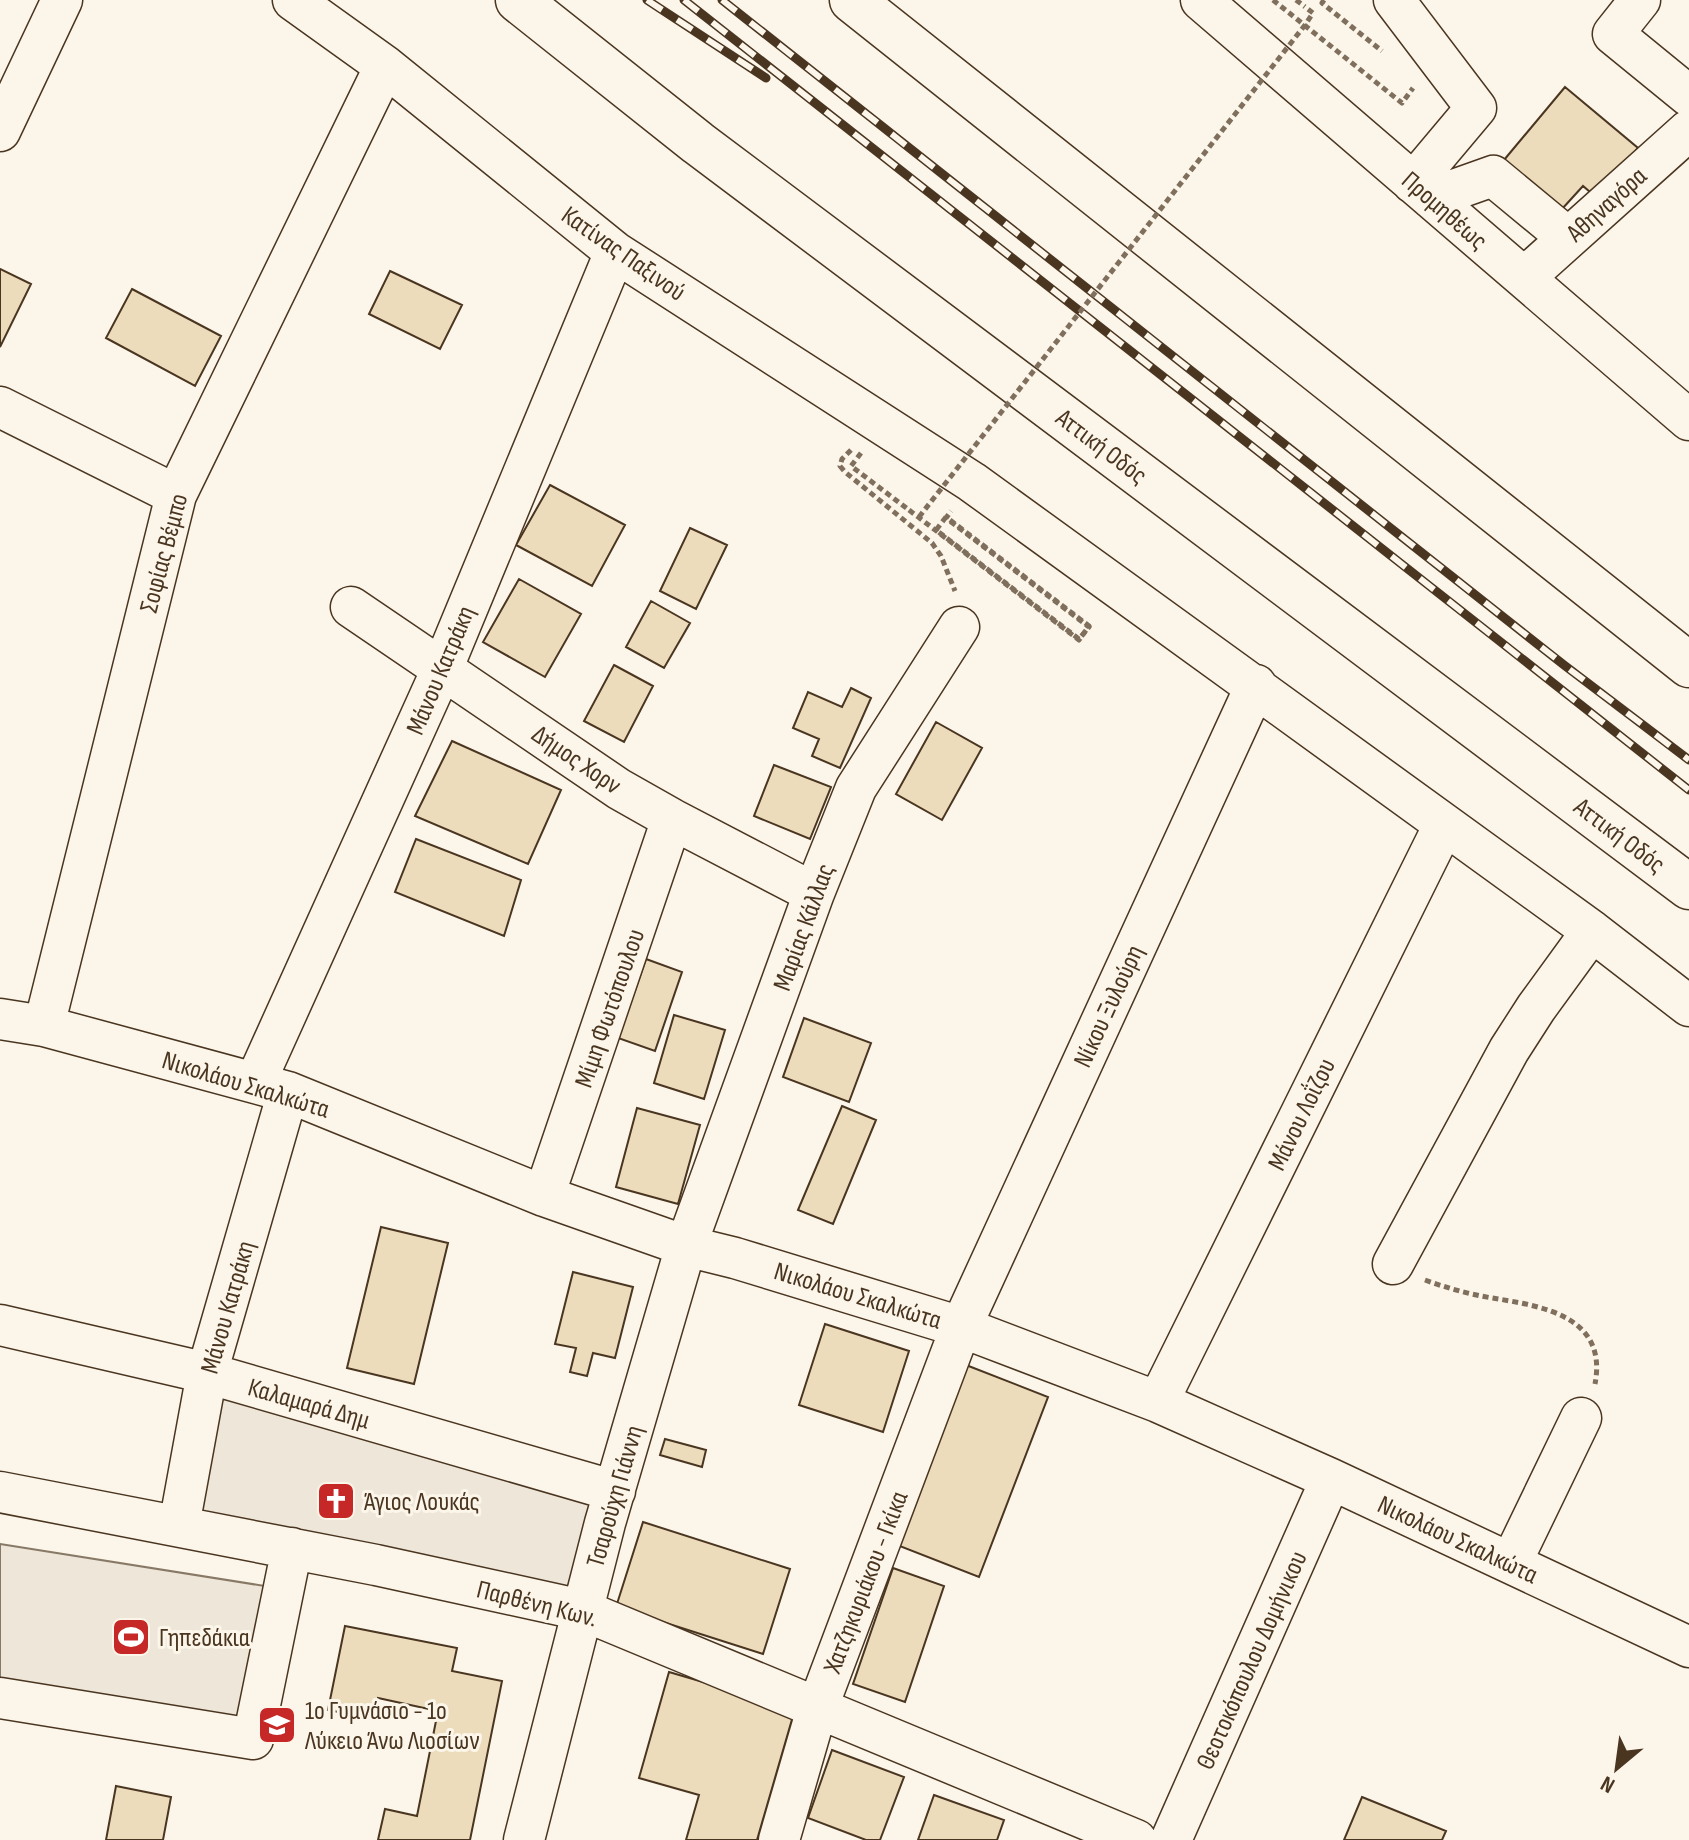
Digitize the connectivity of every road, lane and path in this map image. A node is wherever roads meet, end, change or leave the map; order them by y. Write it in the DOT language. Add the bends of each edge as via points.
graph roads {
  1 [pos="62,0"];
  2 [pos="293,0"];
  3 [pos="518,0"];
  4 [pos="852,0"];
  5 [pos="1201,0"];
  6 [pos="1273,0"];
  7 [pos="1296,0"];
  8 [pos="1316,0"];
  9 [pos="1324,0"];
  10 [pos="1394,0"];
  11 [pos="1640,0"];
  12 [pos="1305,25"];
  13 [pos="1384,53"];
  14 [pos="1395,60"];
  15 [pos="385,66"];
  16 [pos="1689,96"];
  17 [pos="1689,130"];
  18 [pos="0,131"];
  19 [pos="1422,190"];
  20 [pos="1568,238"];
  21 [pos="615,252"];
  22 [pos="1524,278"];
  23 [pos="0,407"];
  24 [pos="1689,420"];
  25 [pos="863,450"];
  26 [pos="855,469"];
  27 [pos="176,495"];
  28 [pos="919,517"];
  29 [pos="952,523"];
  30 [pos="351,607"];
  31 [pos="959,627"];
  32 [pos="1689,665"];
  33 [pos="443,667"];
  34 [pos="1256,685"];
  35 [pos="672,819"];
  36 [pos="1444,825"];
  37 [pos="1689,887"];
  38 [pos="814,893"];
  39 [pos="1592,931"];
  40 [pos="1689,1006"];
  41 [pos="0,1019"];
  42 [pos="44,1026"];
  43 [pos="272,1087"];
  44 [pos="544,1196"];
  45 [pos="686,1246"];
  46 [pos="1393,1264"];
  47 [pos="0,1325"];
  48 [pos="961,1327"];
  49 [pos="207,1373"];
  50 [pos="1158,1402"];
  51 [pos="1581,1418"];
  52 [pos="1331,1479"];
  53 [pos="615,1491"];
  54 [pos="0,1492"];
  55 [pos="179,1526"];
  56 [pos="292,1548"];
  57 [pos="1511,1563"];
  58 [pos="582,1610"];
  59 [pos="1689,1647"];
  60 [pos="0,1698"];
  61 [pos="817,1709"];
  62 [pos="524,1840"];
  63 [pos="779,1840"];
  64 [pos="1136,1840"];
  65 [pos="1171,1840"];
  1 -- 18 [label="street"];
  2 -- 15 [label="street, Κατίνας Παξινού"];
  3 -- 37 [label="highway, Αττική Οδός" via="711,152"];
  4 -- 32 [label="highway"];
  5 -- 19 [label="street, Προμηθέως"];
  6 -- 12 [label="path" via="1402,103 1419,80 1401,101"];
  7 -- 12 [label="path, bridge" via="1313,13"];
  8 -- 13 [label="path"];
  9 -- 14 [label="path"];
  10 -- 19 [label="street" via="1476,108"];
  11 -- 16 [label="street" via="1613,34"];
  12 -- 28 [label="path, bridge"];
  15 -- 21 [label="street, Κατίνας Παξινού"];
  15 -- 27 [label="street, Σοφίας Βέμπο"];
  17 -- 20 [label="street, Αθηναγόρα"];
  19 -- 20 [label="street" via="1493,176"];
  19 -- 22 [label="street, Προμηθέως"];
  20 -- 22 [label="street, Αθηναγόρα"];
  21 -- 33 [label="street, Μάνου Κατράκη"];
  21 -- 34 [label="street, Κατίνας Παξινού" via="972,482"];
  22 -- 24 [label="street, Προμηθέως"];
  23 -- 27 [label="street"];
  25 -- 31 [label="path" via="846,452 840,466 932,543 961,606"];
  26 -- 28 [label="path"];
  27 -- 42 [label="street, Σοφίας Βέμπο"];
  28 -- 29 [label="path, bridge" via="1079,640 1089,626 946,517 936,530 1079,639 1089,627"];
  30 -- 33 [label="street, Δήμος Χορν"];
  31 -- 38 [label="street, Μαρίας Κάλλας" via="856,788"];
  33 -- 35 [label="street, Δήμος Χορν" via="619,789"];
  33 -- 43 [label="street, Μάνου Κατράκη"];
  34 -- 36 [label="street, Κατίνας Παξινού"];
  34 -- 48 [label="street, Νίκου Ξυλούρη"];
  35 -- 38 [label="street, Δήμος Χορν"];
  35 -- 44 [label="street, Μίμη Φωτόπουλου"];
  36 -- 39 [label="street, Κατίνας Παξινού"];
  36 -- 50 [label="street, Μάνου Λοΐζου"];
  38 -- 45 [label="street, Μαρίας Κάλλας"];
  39 -- 40 [label="street, Κατίνας Παξινού"];
  39 -- 46 [label="street" via="1509,1050"];
  41 -- 42 [label="street, Νικολάου Σκαλκώτα"];
  42 -- 43 [label="street, Νικολάου Σκαλκώτα"];
  43 -- 44 [label="street, Νικολάου Σκαλκώτα"];
  43 -- 49 [label="street, Μάνου Κατράκη"];
  44 -- 45 [label="street, Νικολάου Σκαλκώτα"];
  45 -- 48 [label="street, Νικολάου Σκαλκώτα"];
  45 -- 53 [label="street, Τσαρούχη Γιάννη"];
  46 -- 51 [label="path" via="1450,1289 1529,1303 1578,1325 1593,1345 1598,1369"];
  47 -- 49 [label="street, Καλαμαρά Δημ"];
  48 -- 50 [label="street, Νικολάου Σκαλκώτα"];
  48 -- 61 [label="street, Χατζηκυριάκου - Γκίκα"];
  49 -- 53 [label="street, Καλαμαρά Δημ"];
  49 -- 55 [label="street, Μάνου Κατράκη"];
  50 -- 52 [label="street, Νικολάου Σκαλκώτα"];
  51 -- 57 [label="street"];
  52 -- 57 [label="street, Νικολάου Σκαλκώτα"];
  52 -- 65 [label="street, Θεοτοκόπουλου Δομήνικου"];
  53 -- 58 [label="street, Τσαρούχη Γιάννη"];
  54 -- 55 [label="street, Παρθένη Κων."];
  55 -- 56 [label="street, Παρθένη Κων."];
  56 -- 58 [label="street, Παρθένη Κων."];
  56 -- 60 [label="street" via="253,1739"];
  57 -- 59 [label="street, Νικολάου Σκαλκώτα"];
  58 -- 61 [label="street, Παρθένη Κων."];
  58 -- 62 [label="street, Τσαρούχη Γιάννη"];
  61 -- 63 [label="street, Χατζηκυριάκου - Γκίκα"];
  61 -- 64 [label="street, Παρθένη Κων."];
}
